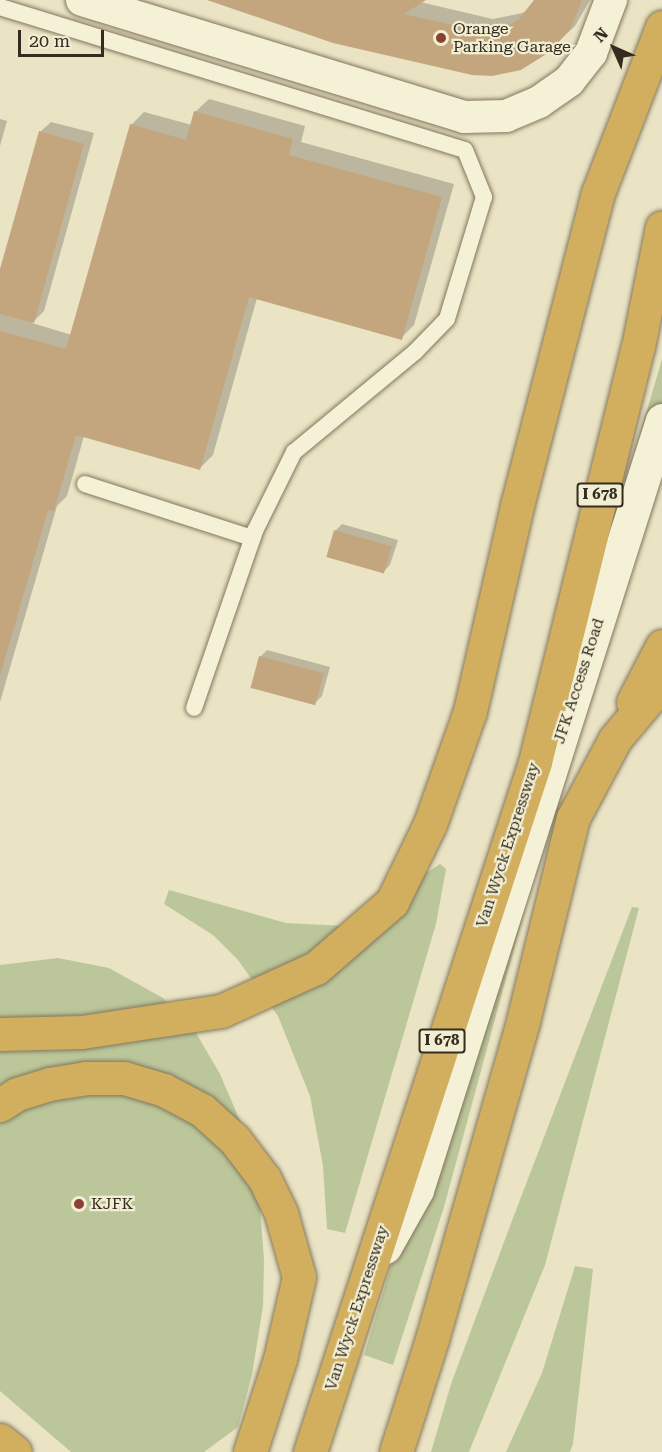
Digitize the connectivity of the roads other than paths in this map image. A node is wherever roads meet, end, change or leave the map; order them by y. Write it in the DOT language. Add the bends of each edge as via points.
graph roads {
  1 [pos="82,0"];
  2 [pos="611,0"];
  3 [pos="0,7"];
  4 [pos="662,27"];
  5 [pos="662,227"];
  6 [pos="662,420"];
  7 [pos="85,484"];
  8 [pos="252,538"];
  9 [pos="662,646"];
  10 [pos="662,683"];
  11 [pos="194,708"];
  12 [pos="615,739"];
  13 [pos="0,1034"];
  14 [pos="0,1105"];
  15 [pos="368,1277"];
  16 [pos="0,1440"];
  17 [pos="15,1452"];
  18 [pos="250,1452"];
  19 [pos="310,1452"];
  20 [pos="396,1452"];
  1 -- 2 [label="street" via="464,117 506,116 539,102 569,81 591,52"];
  3 -- 8 [label="lane" via="465,150 484,197 447,319 415,352 294,452"];
  4 -- 13 [label="highway" via="598,193 518,502 470,711 429,824 392,902 316,968 221,1011 82,1032"];
  5 -- 15 [label="highway, Van Wyck Expressway / I 678" via="638,347 535,762"];
  6 -- 15 [label="street, JFK Access Road" via="417,1190"];
  7 -- 8 [label="lane"];
  8 -- 11 [label="lane"];
  9 -- 12 [label="highway"];
  10 -- 12 [label="highway"];
  12 -- 20 [label="highway" via="573,818 523,1021"];
  14 -- 18 [label="highway" via="16,1094 49,1083 85,1077 124,1078 164,1090 202,1110 235,1140 264,1178 281,1213 299,1276 280,1359"];
  15 -- 19 [label="highway, Van Wyck Expressway / I 678"];
  16 -- 17 [label="highway"];
}
